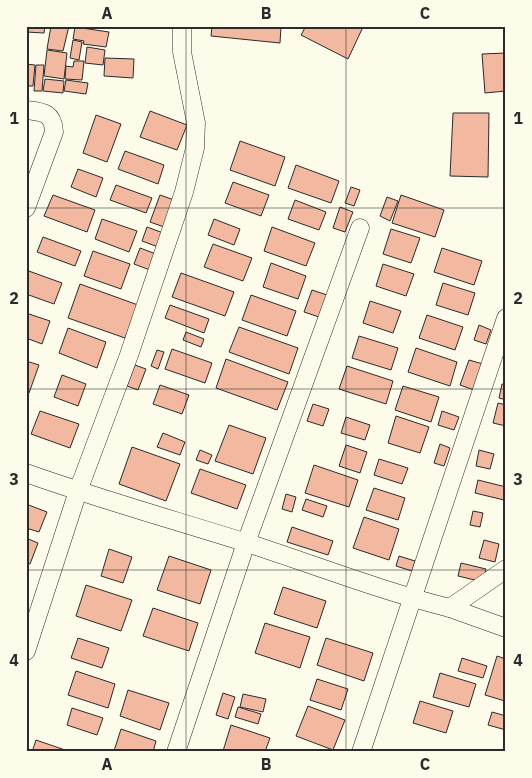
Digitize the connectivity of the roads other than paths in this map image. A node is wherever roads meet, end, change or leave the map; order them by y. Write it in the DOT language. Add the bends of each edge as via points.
graph roads {
  1 [pos="182,26"];
  2 [pos="26,110"];
  3 [pos="26,208"];
  4 [pos="360,228"];
  5 [pos="506,318"];
  6 [pos="26,473"];
  7 [pos="78,491"];
  8 [pos="246,543"];
  9 [pos="506,569"];
  10 [pos="412,598"];
  11 [pos="450,608"];
  12 [pos="506,628"];
  13 [pos="26,651"];
  14 [pos="176,752"];
  15 [pos="361,752"];
  1 -- 7 [label="street" via="182,52 196,123 195,148 184,192 129,355"];
  2 -- 3 [label="street" via="43,112 54,124 54,132"];
  4 -- 8 [label="street"];
  5 -- 10 [label="street"];
  6 -- 7 [label="street"];
  7 -- 8 [label="street"];
  7 -- 13 [label="street"];
  8 -- 10 [label="street"];
  8 -- 14 [label="street"];
  9 -- 11 [label="street"];
  10 -- 11 [label="street"];
  10 -- 15 [label="street"];
  11 -- 12 [label="street"];
}
